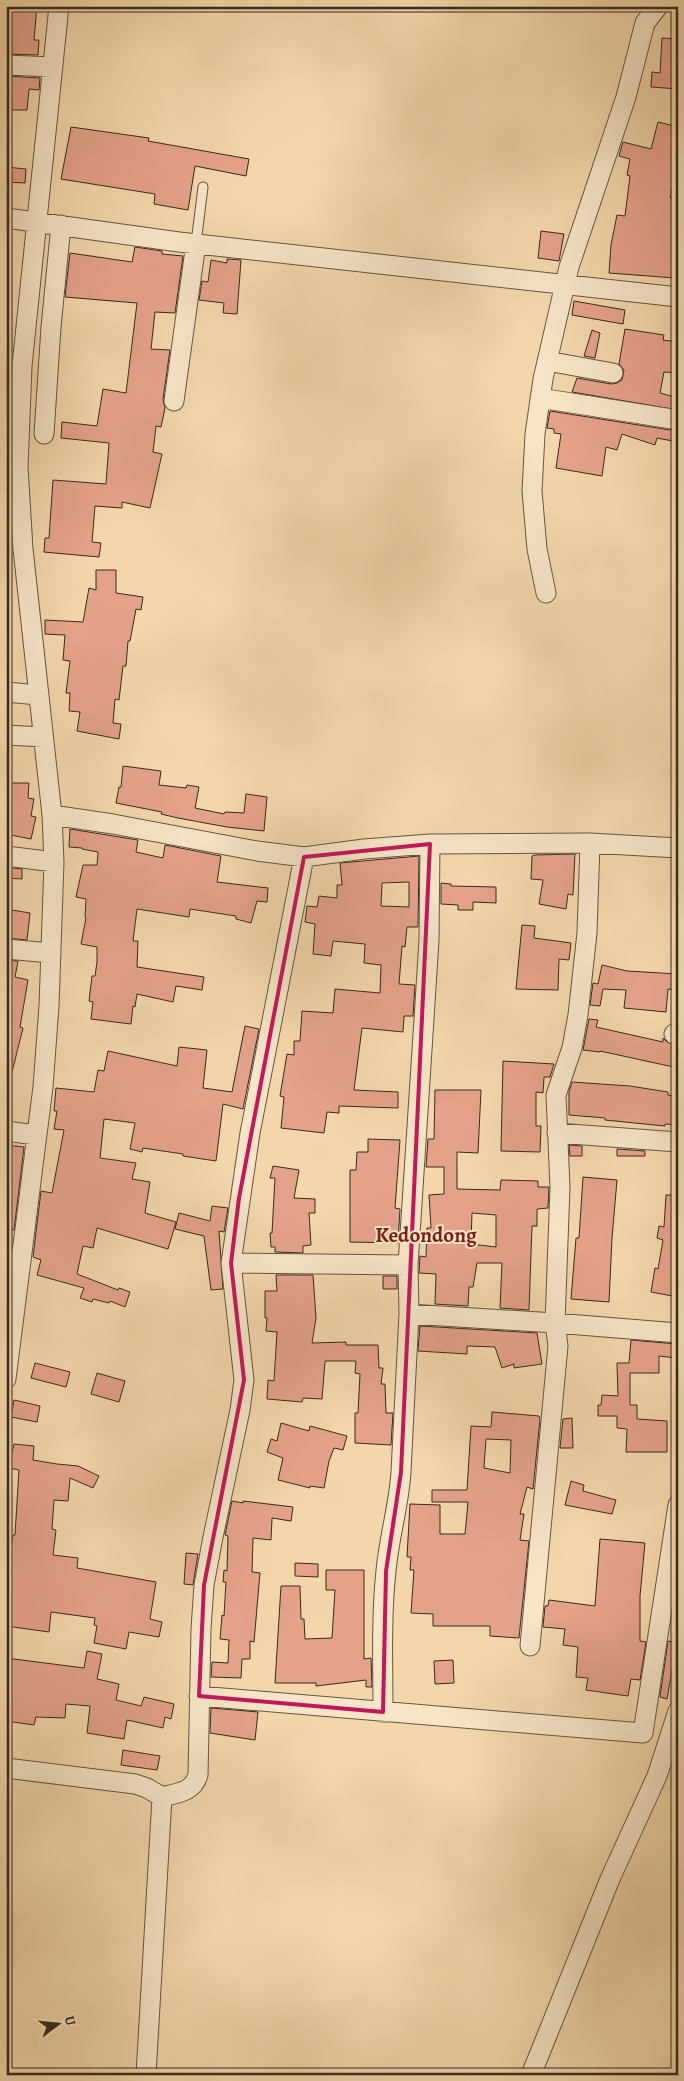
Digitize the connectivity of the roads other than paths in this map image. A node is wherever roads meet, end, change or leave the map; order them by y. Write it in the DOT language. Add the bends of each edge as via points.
graph roads {
  1 [pos="59,6"];
  2 [pos="658,6"];
  3 [pos="6,65"];
  4 [pos="53,67"];
  5 [pos="204,187"];
  6 [pos="6,218"];
  7 [pos="36,222"];
  8 [pos="61,225"];
  9 [pos="196,243"];
  10 [pos="564,284"];
  11 [pos="678,297"];
  12 [pos="25,331"];
  13 [pos="50,334"];
  14 [pos="547,361"];
  15 [pos="613,373"];
  16 [pos="540,398"];
  17 [pos="174,401"];
  18 [pos="19,404"];
  19 [pos="45,405"];
  20 [pos="672,419"];
  21 [pos="44,434"];
  22 [pos="12,478"];
  23 [pos="546,593"];
  24 [pos="6,692"];
  25 [pos="38,695"];
  26 [pos="6,735"];
  27 [pos="43,737"];
  28 [pos="52,815"];
  29 [pos="590,843"];
  30 [pos="430,844"];
  31 [pos="678,848"];
  32 [pos="6,856"];
  33 [pos="304,856"];
  34 [pos="54,862"];
  35 [pos="6,949"];
  36 [pos="51,953"];
  37 [pos="6,1131"];
  38 [pos="557,1134"];
  39 [pos="36,1135"];
  40 [pos="678,1142"];
  41 [pos="231,1263"];
  42 [pos="408,1265"];
  43 [pos="409,1314"];
  44 [pos="555,1323"];
  45 [pos="678,1333"];
  46 [pos="6,1379"];
  47 [pos="678,1505"];
  48 [pos="530,1646"];
  49 [pos="199,1696"];
  50 [pos="678,1711"];
  51 [pos="383,1712"];
  52 [pos="643,1733"];
  53 [pos="669,1739"];
  54 [pos="6,1768"];
  55 [pos="166,1796"];
  56 [pos="146,2075"];
  57 [pos="531,2075"];
  1 -- 4 [label="street"];
  2 -- 10 [label="street" via="645,23 626,97"];
  3 -- 4 [label="street"];
  4 -- 7 [label="street"];
  5 -- 9 [label="lane"];
  6 -- 7 [label="street"];
  7 -- 8 [label="street"];
  7 -- 12 [label="street"];
  8 -- 9 [label="street"];
  8 -- 13 [label="street"];
  9 -- 10 [label="street"];
  9 -- 17 [label="street"];
  10 -- 11 [label="street"];
  10 -- 14 [label="street"];
  12 -- 13 [label="street"];
  12 -- 18 [label="street"];
  13 -- 19 [label="street"];
  14 -- 15 [label="street"];
  14 -- 16 [label="street"];
  16 -- 20 [label="street"];
  16 -- 23 [label="street" via="532,491 537,550"];
  18 -- 19 [label="street"];
  18 -- 22 [label="street"];
  19 -- 21 [label="street"];
  22 -- 25 [label="street"];
  24 -- 25 [label="street"];
  25 -- 27 [label="street"];
  26 -- 27 [label="street"];
  27 -- 28 [label="street"];
  28 -- 33 [label="street" via="237,848"];
  28 -- 34 [label="street"];
  29 -- 30 [label="street"];
  29 -- 31 [label="street"];
  29 -- 38 [label="street" via="587,933 578,1015 572,1048 556,1095"];
  30 -- 33 [label="street"];
  30 -- 42 [label="street" via="429,940"];
  32 -- 34 [label="street"];
  33 -- 41 [label="street" via="250,1133"];
  34 -- 36 [label="street"];
  35 -- 36 [label="street"];
  36 -- 39 [label="street" via="43,1087"];
  37 -- 39 [label="street"];
  38 -- 40 [label="street"];
  38 -- 44 [label="street" via="560,1206"];
  39 -- 46 [label="street"];
  41 -- 42 [label="street"];
  41 -- 49 [label="street" via="244,1380 204,1586"];
  42 -- 43 [label="street"];
  43 -- 44 [label="street"];
  43 -- 51 [label="street" via="400,1494 390,1540 384,1596"];
  44 -- 45 [label="street"];
  44 -- 48 [label="street" via="557,1376"];
  47 -- 52 [label="street"];
  49 -- 51 [label="street"];
  49 -- 55 [label="street" via="198,1775 190,1790"];
  50 -- 53 [label="street"];
  51 -- 52 [label="street"];
  52 -- 53 [label="street"];
  53 -- 57 [label="street"];
  54 -- 55 [label="street" via="134,1784"];
  55 -- 56 [label="street"];
}
